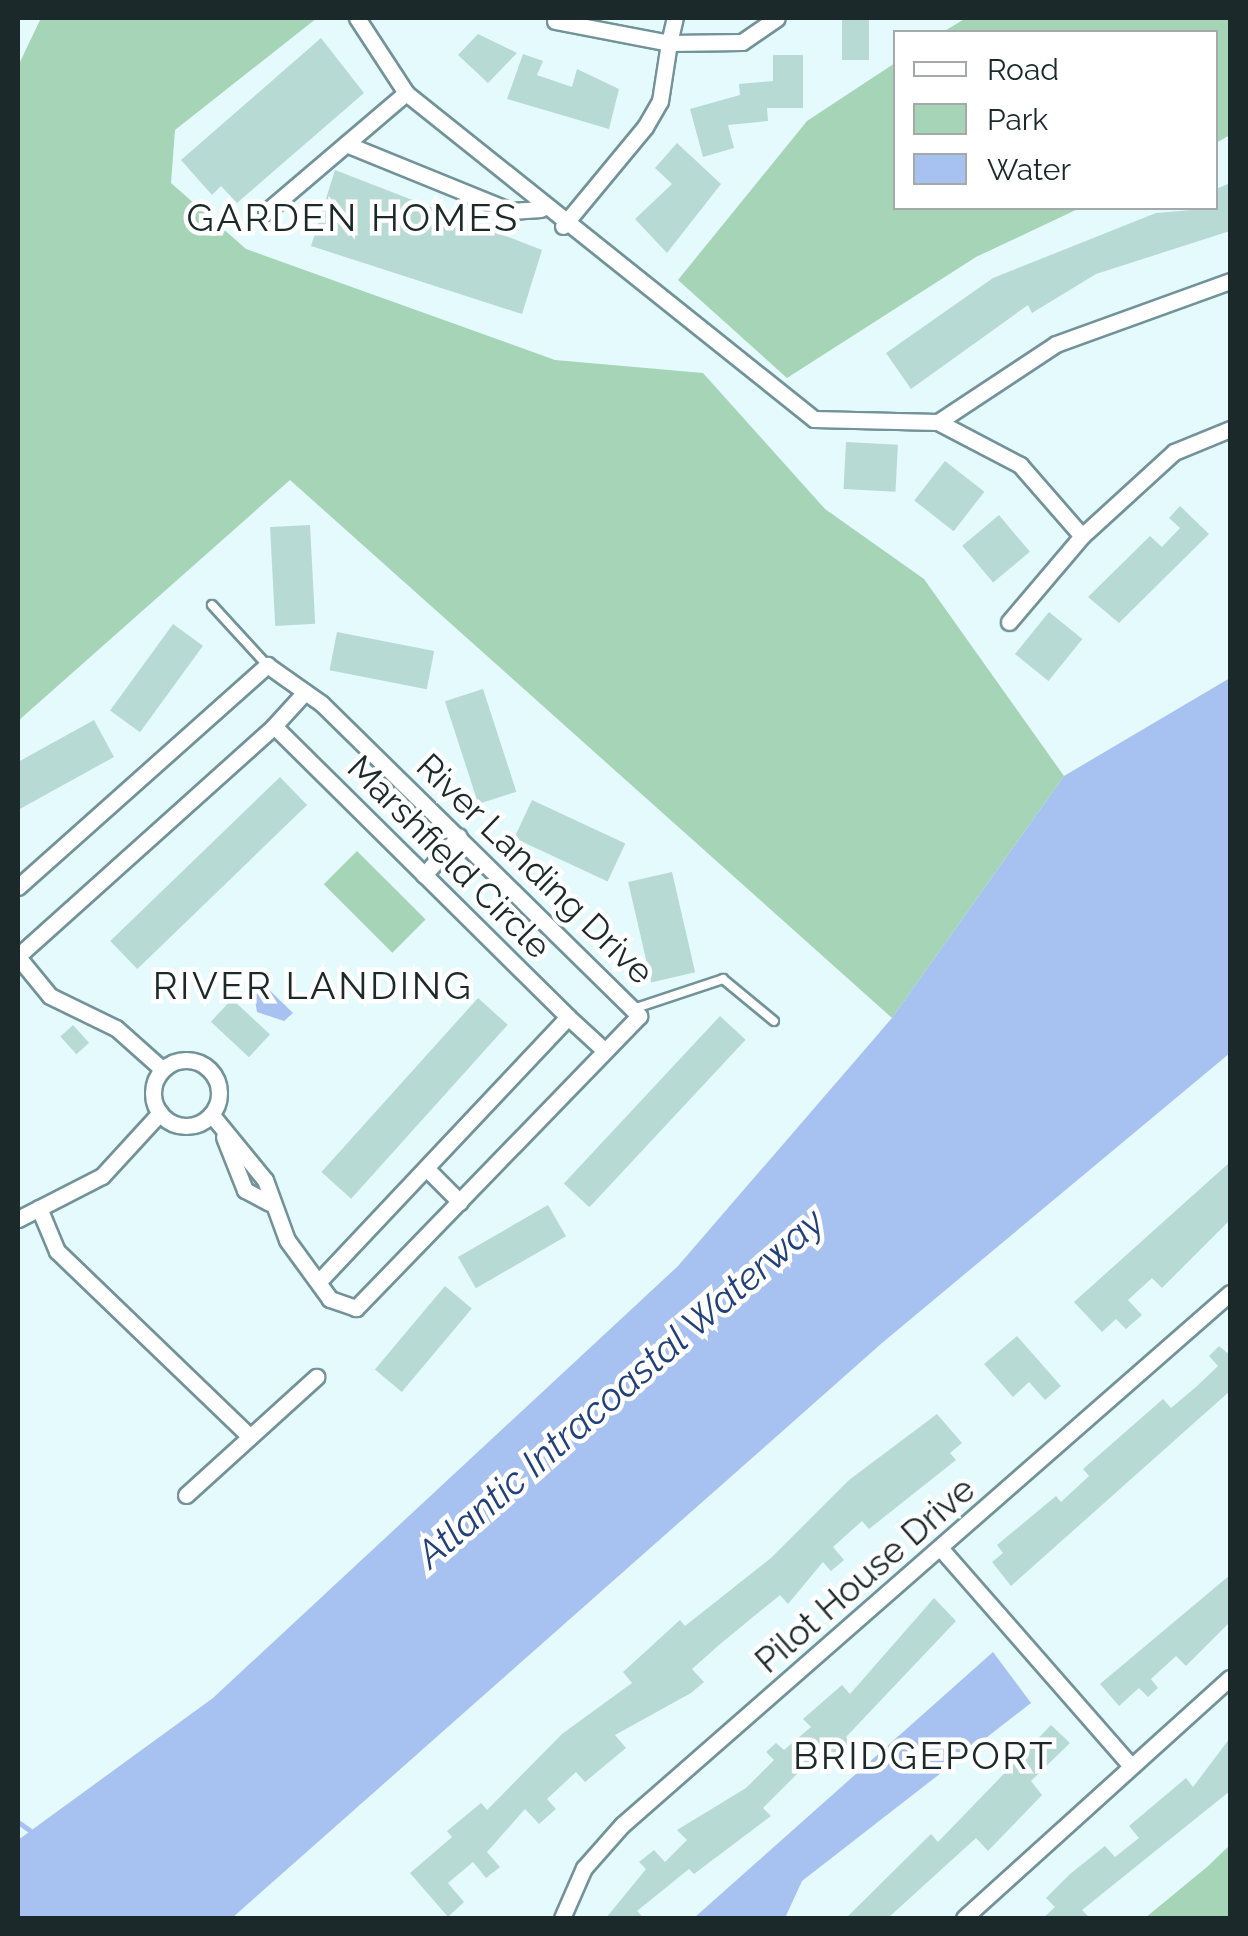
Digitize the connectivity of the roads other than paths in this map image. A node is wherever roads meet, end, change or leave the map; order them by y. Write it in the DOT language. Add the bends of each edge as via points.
graph roads {
  1 [pos="357,18"];
  2 [pos="674,18"];
  3 [pos="777,18"];
  4 [pos="555,21"];
  5 [pos="669,43"];
  6 [pos="406,93"];
  7 [pos="346,144"];
  8 [pos="540,210"];
  9 [pos="266,212"];
  10 [pos="563,226"];
  11 [pos="1230,281"];
  12 [pos="938,422"];
  13 [pos="1230,429"];
  14 [pos="1082,536"];
  15 [pos="212,606"];
  16 [pos="1009,622"];
  17 [pos="267,665"];
  18 [pos="305,692"];
  19 [pos="274,726"];
  20 [pos="458,836"];
  21 [pos="424,875"];
  22 [pos="18,886"];
  23 [pos="18,956"];
  24 [pos="636,1008"];
  25 [pos="568,1017"];
  26 [pos="774,1021"];
  27 [pos="605,1051"];
  28 [pos="162,1070"];
  29 [pos="160,1113"];
  30 [pos="210,1114"];
  31 [pos="426,1168"];
  32 [pos="460,1202"];
  33 [pos="39,1208"];
  34 [pos="18,1219"];
  35 [pos="318,1282"];
  36 [pos="1230,1293"];
  37 [pos="316,1377"];
  38 [pos="249,1436"];
  39 [pos="186,1495"];
  40 [pos="942,1550"];
  41 [pos="1230,1678"];
  42 [pos="1130,1766"];
  43 [pos="562,1918"];
  44 [pos="964,1918"];
  1 -- 6 [label="street"];
  2 -- 5 [label="street"];
  3 -- 5 [label="street" via="742,42"];
  4 -- 5 [label="street"];
  5 -- 10 [label="street" via="660,101 645,128"];
  6 -- 7 [label="street"];
  6 -- 8 [label="street"];
  7 -- 8 [label="street" via="511,211"];
  7 -- 9 [label="street"];
  8 -- 10 [label="street"];
  10 -- 12 [label="street" via="814,419"];
  11 -- 12 [label="street" via="1056,344"];
  12 -- 14 [label="street" via="1020,465"];
  13 -- 14 [label="street" via="1174,452"];
  14 -- 16 [label="street"];
  15 -- 17 [label="lane"];
  17 -- 18 [label="street, River Landing Drive"];
  17 -- 22 [label="street"];
  18 -- 19 [label="street"];
  18 -- 20 [label="street, River Landing Drive"];
  19 -- 21 [label="street, Marshfield Circle"];
  19 -- 23 [label="street"];
  20 -- 21 [label="street"];
  20 -- 24 [label="street, River Landing Drive"];
  21 -- 25 [label="street, Marshfield Circle"];
  23 -- 28 [label="street" via="50,996 116,1028"];
  24 -- 26 [label="lane" via="723,979"];
  24 -- 27 [label="street, River Landing Drive"];
  25 -- 27 [label="street, Marshfield Circle"];
  25 -- 31 [label="street"];
  27 -- 32 [label="street, River Landing Drive"];
  28 -- 29 [label="street" via="153,1096"];
  28 -- 30 [label="street, River Landing Drive" via="188,1060 212,1072 219,1097"];
  29 -- 30 [label="street" via="185,1126"];
  29 -- 33 [label="street" via="102,1176"];
  30 -- 35 [label="street, River Landing Drive" via="264,1180 269,1203"];
  31 -- 32 [label="street"];
  31 -- 35 [label="street"];
  32 -- 35 [label="street, River Landing Drive" via="356,1308 341,1309"];
  33 -- 34 [label="street"];
  33 -- 38 [label="street" via="58,1251"];
  36 -- 40 [label="street, Pilot House Drive"];
  37 -- 38 [label="street"];
  38 -- 39 [label="street"];
  40 -- 42 [label="street"];
  40 -- 43 [label="street, Pilot House Drive" via="622,1825 584,1868"];
  41 -- 42 [label="street"];
  42 -- 44 [label="street"];
}
